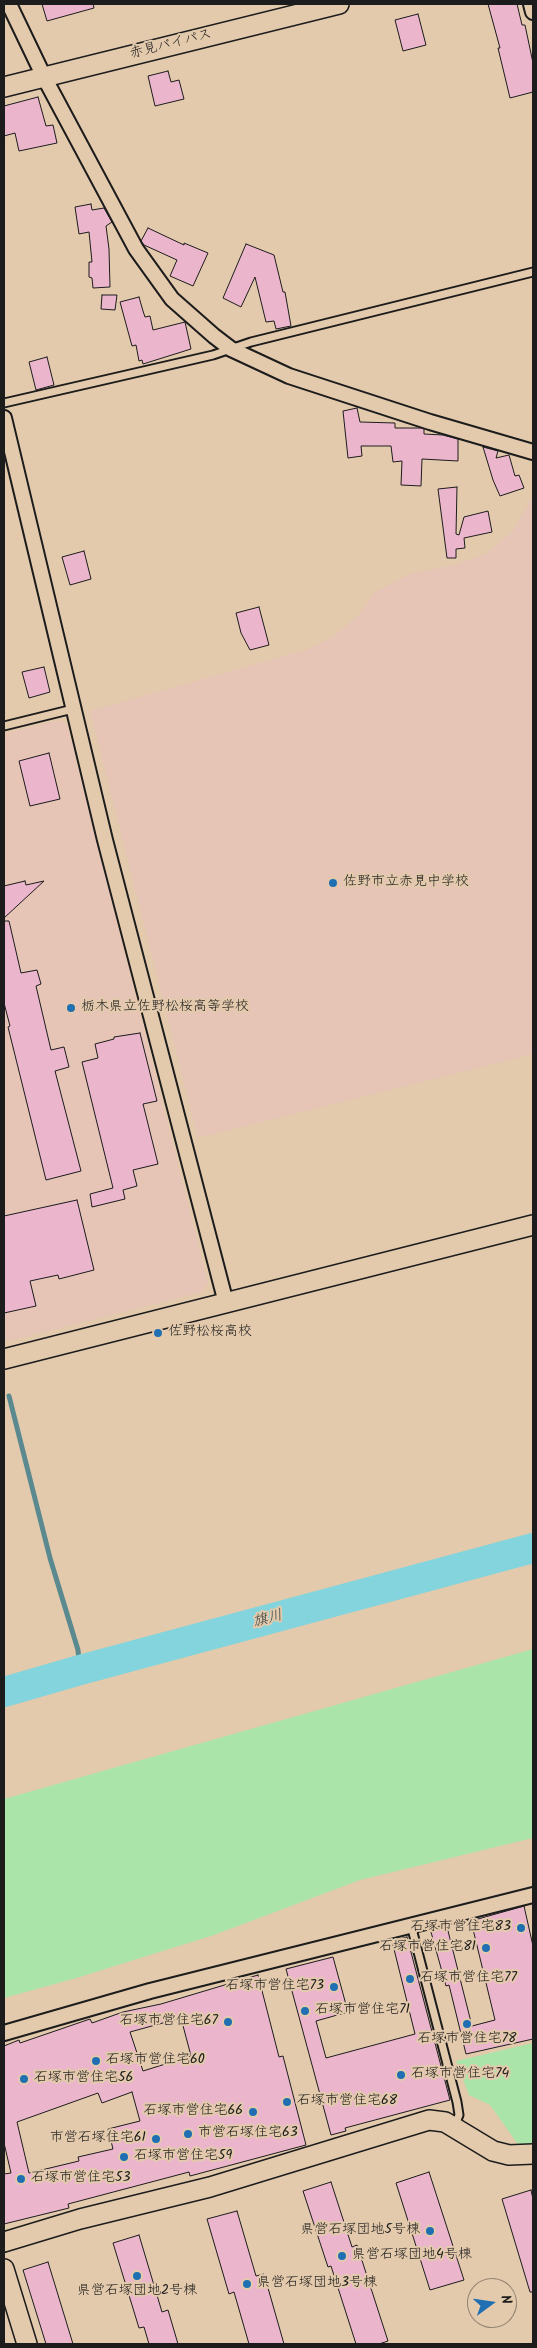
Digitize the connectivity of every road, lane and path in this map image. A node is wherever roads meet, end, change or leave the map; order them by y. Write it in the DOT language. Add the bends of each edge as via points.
graph roads {
  1 [pos="8,4"];
  2 [pos="339,4"];
  3 [pos="531,4"];
  4 [pos="533,12"];
  5 [pos="44,77"];
  6 [pos="4,87"];
  7 [pos="533,272"];
  8 [pos="231,349"];
  9 [pos="4,403"];
  10 [pos="4,418"];
  11 [pos="533,452"];
  12 [pos="73,709"];
  13 [pos="4,726"];
  14 [pos="533,1225"];
  15 [pos="226,1304"];
  16 [pos="4,1359"];
  17 [pos="533,1895"];
  18 [pos="411,1926"];
  19 [pos="4,2033"];
  20 [pos="454,2126"];
  21 [pos="533,2154"];
  22 [pos="4,2242"];
  23 [pos="4,2269"];
  24 [pos="27,2344"];
  1 -- 5 [label="street"];
  2 -- 5 [label="street, 赤見バイパス"];
  3 -- 4 [label="street"];
  5 -- 6 [label="street, 赤見バイパス"];
  5 -- 8 [label="street" via="136,249 155,278 172,299"];
  7 -- 8 [label="lane"];
  8 -- 9 [label="lane"];
  8 -- 11 [label="street" via="289,376"];
  10 -- 12 [label="street"];
  12 -- 13 [label="lane"];
  12 -- 15 [label="street"];
  14 -- 15 [label="street"];
  15 -- 16 [label="street"];
  17 -- 18 [label="street"];
  18 -- 19 [label="street" via="150,1991"];
  18 -- 20 [label="lane" via="458,2102 459,2114"];
  20 -- 21 [label="street" via="493,2151"];
  20 -- 22 [label="street" via="429,2120 210,2187 80,2219"];
  23 -- 24 [label="street"];
}
